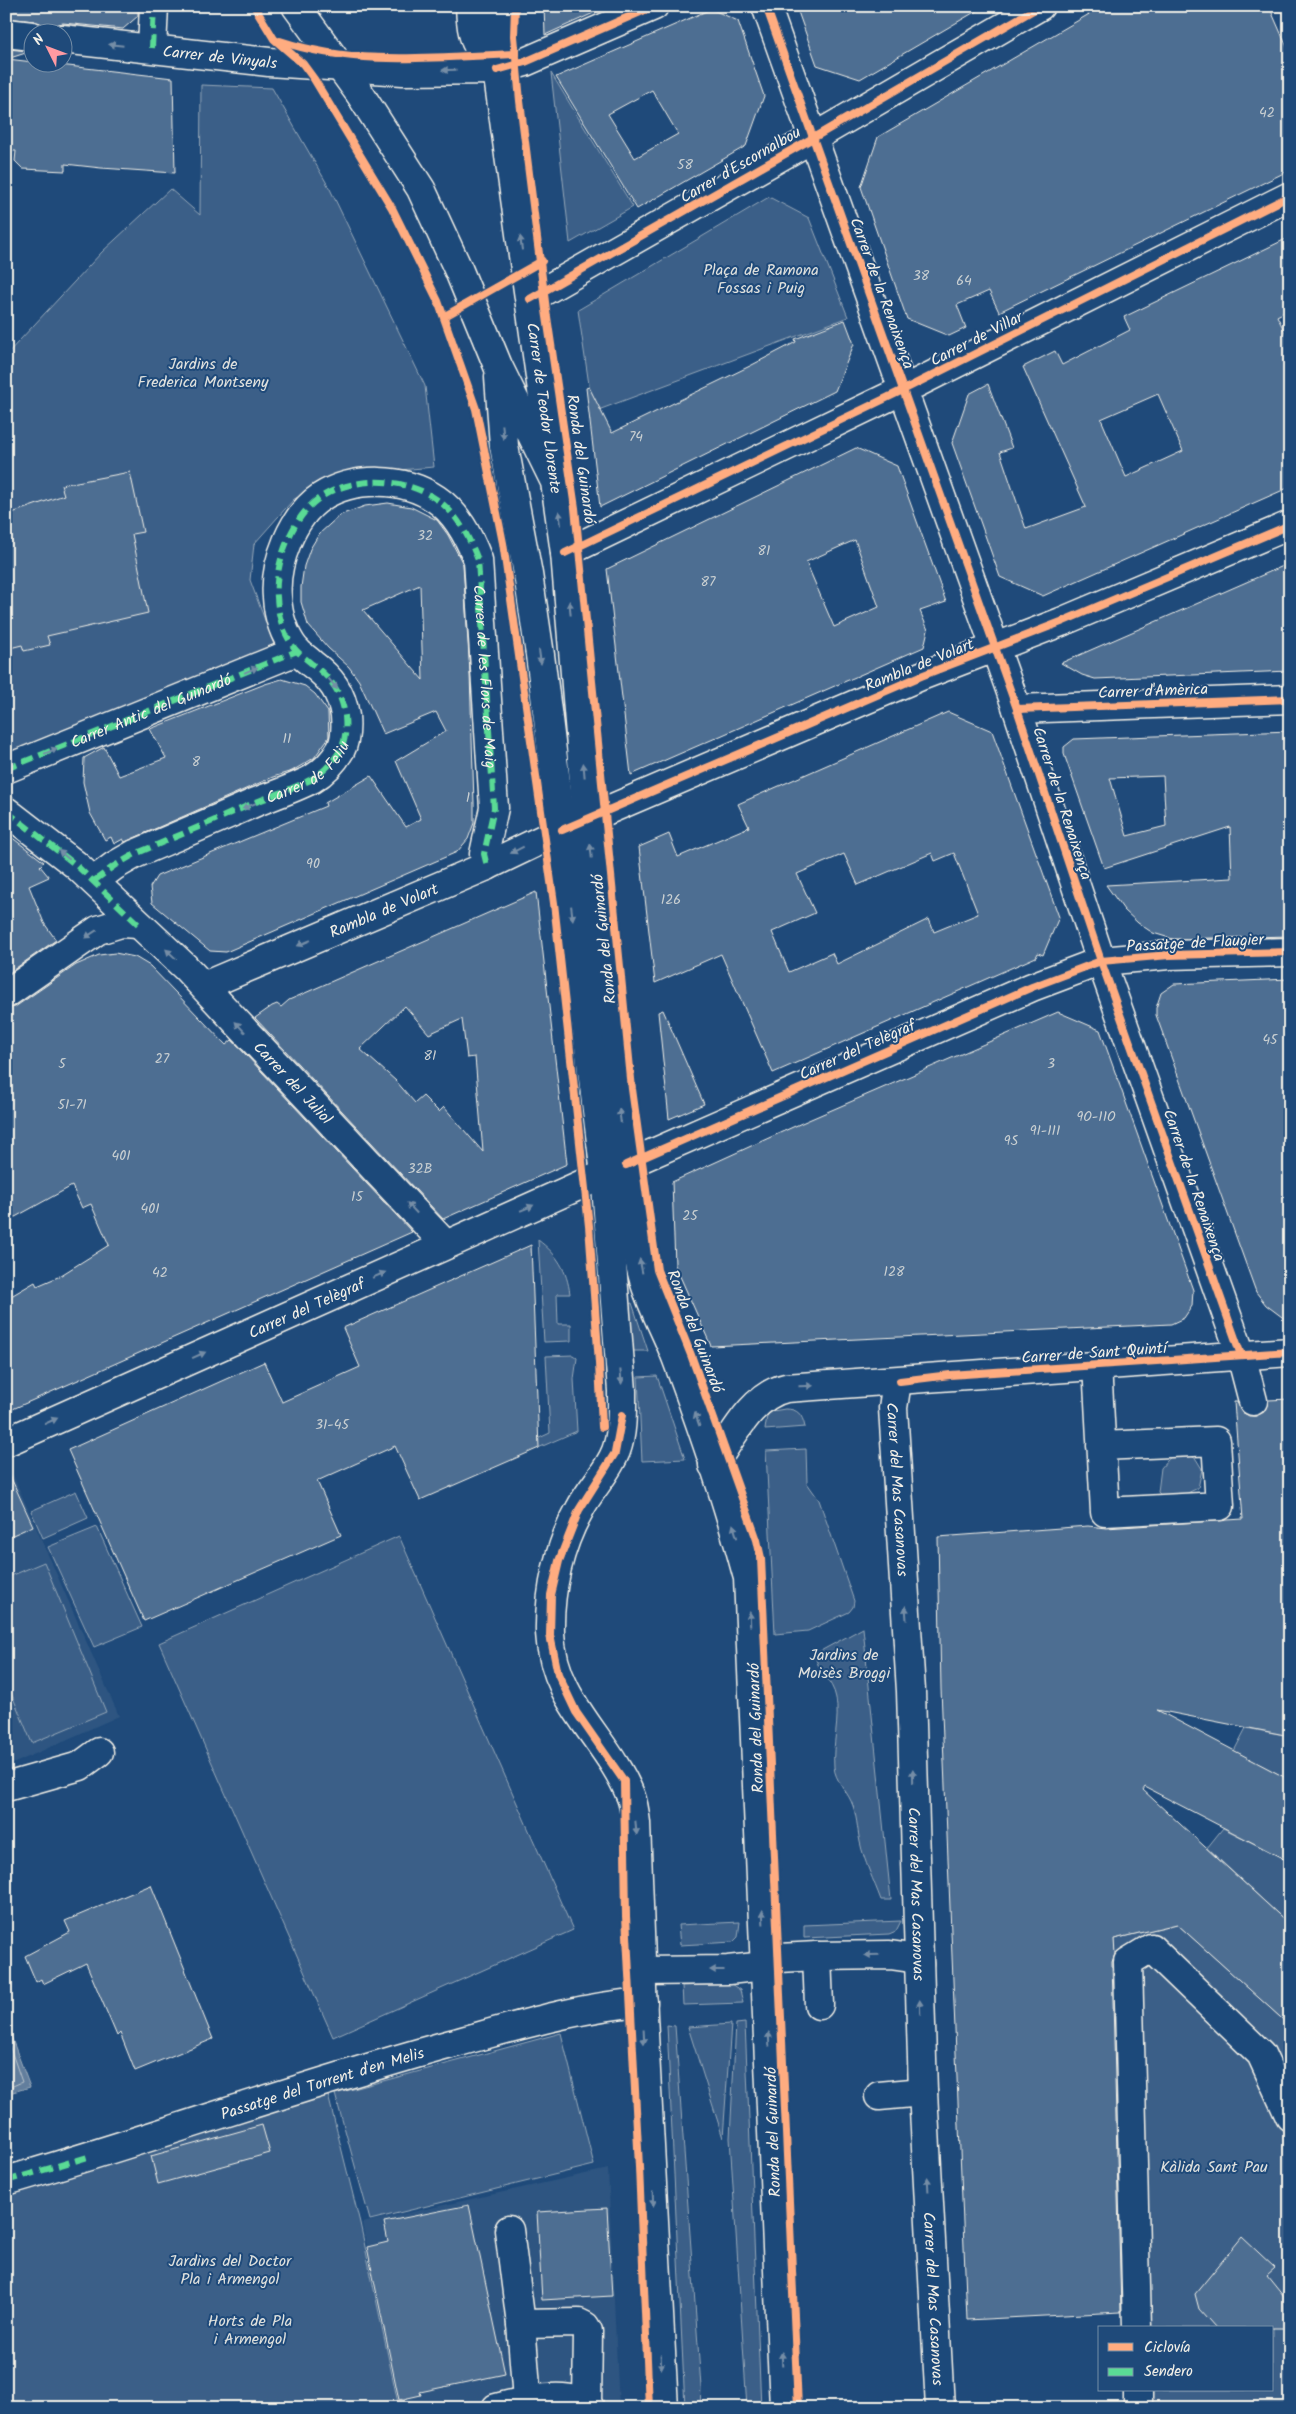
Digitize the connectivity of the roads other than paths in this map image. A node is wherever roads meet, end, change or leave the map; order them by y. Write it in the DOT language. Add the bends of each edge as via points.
graph roads {
  1 [pos="154,6"];
  2 [pos="296,6"];
  3 [pos="470,6"];
  4 [pos="498,6"];
  5 [pos="654,6"];
  6 [pos="766,6"];
  7 [pos="1040,6"];
  8 [pos="6,33"];
  9 [pos="22,35"];
  10 [pos="72,40"];
  11 [pos="152,48"];
  12 [pos="338,66"];
  13 [pos="497,70"];
  14 [pos="813,138"];
  15 [pos="1290,196"];
  16 [pos="530,299"];
  17 [pos="498,366"];
  18 [pos="903,390"];
  19 [pos="555,482"];
  20 [pos="437,499"];
  21 [pos="1290,525"];
  22 [pos="565,553"];
  23 [pos="996,648"];
  24 [pos="296,651"];
  25 [pos="1290,699"];
  26 [pos="1018,709"];
  27 [pos="6,769"];
  28 [pos="6,811"];
  29 [pos="587,819"];
  30 [pos="562,830"];
  31 [pos="487,866"];
  32 [pos="94,882"];
  33 [pos="138,924"];
  34 [pos="1290,952"];
  35 [pos="1101,961"];
  36 [pos="204,986"];
  37 [pos="6,994"];
  38 [pos="615,1170"];
  39 [pos="445,1244"];
  40 [pos="1290,1352"];
  41 [pos="1241,1355"];
  42 [pos="1097,1365"];
  43 [pos="900,1381"];
  44 [pos="1253,1401"];
  45 [pos="6,1442"];
  46 [pos="1101,1446"];
  47 [pos="713,1465"];
  48 [pos="90,1751"];
  49 [pos="6,1787"];
  50 [pos="817,1956"];
  51 [pos="919,1964"];
  52 [pos="765,1966"];
  53 [pos="643,1971"];
  54 [pos="643,2002"];
  55 [pos="819,2005"];
  56 [pos="923,2092"];
  57 [pos="879,2096"];
  58 [pos="1290,2117"];
  59 [pos="6,2180"];
  60 [pos="509,2230"];
  61 [pos="521,2324"];
  62 [pos="1136,2326"];
  63 [pos="1138,2392"];
  64 [pos="527,2400"];
  65 [pos="588,2406"];
  66 [pos="496,2408"];
  67 [pos="664,2408"];
  68 [pos="784,2408"];
  69 [pos="940,2408"];
  70 [pos="1138,2408"];
  1 -- 11 [label="street"];
  2 -- 12 [label="street, Ronda del Guinardó"];
  3 -- 13 [label="street" via="473,38"];
  4 -- 13 [label="street, Carrer de Teodor Llorente"];
  5 -- 13 [label="street, Carrer de Vinyals" via="532,59"];
  6 -- 14 [label="street, Carrer de la Renaixença"];
  7 -- 14 [label="street, Carrer d'Escornalbou"];
  8 -- 9 [label="street"];
  11 -- 10 [label="street, Carrer de Vinyals, one-way"];
  11 -- 12 [label="street, Carrer de Vinyals" via="269,62"];
  13 -- 12 [label="street, Carrer de Vinyals, one-way"];
  12 -- 17 [label="street, Ronda del Guinardó" via="421,189"];
  16 -- 13 [label="street, Carrer de Teodor Llorente, one-way"];
  14 -- 16 [label="street, Carrer d'Escornalbou"];
  14 -- 18 [label="street, Carrer de la Renaixença"];
  15 -- 18 [label="street, Carrer de Villar"];
  16 -- 19 [label="street, Carrer de Teodor Llorente"];
  17 -- 19 [label="street, Ronda del Guinardó"];
  17 -- 30 [label="street, Ronda del Guinardó, one-way" via="504,446 530,589"];
  18 -- 22 [label="street, Carrer de Villar"];
  18 -- 23 [label="street, Carrer de la Renaixença"];
  22 -- 19 [label="street, Carrer de Teodor Llorente, one-way"];
  20 -- 24 [label="street, Carrer de Feliu" via="389,482 360,484 321,498 300,519 284,546 276,591 280,620"];
  20 -- 31 [label="street, Carrer de les Flors de Maig" via="465,532 478,560 494,808 484,854"];
  21 -- 23 [label="street, Rambla de Volart"];
  29 -- 22 [label="street, Ronda del Guinardó, one-way"];
  23 -- 26 [label="street, Carrer de la Renaixença"];
  23 -- 29 [label="street, Rambla de Volart" via="912,680"];
  27 -- 24 [label="street, Carrer Antic del Guinardó, one-way"];
  24 -- 32 [label="street, Carrer de Feliu, one-way" via="338,689 346,736 336,757 312,778 135,854"];
  25 -- 26 [label="street, Carrer d'Amèrica"];
  26 -- 35 [label="street, Carrer de la Renaixença"];
  32 -- 28 [label="street, Carrer del Juliol, one-way" via="59,850"];
  29 -- 30 [label="street, Rambla de Volart"];
  38 -- 29 [label="street, Ronda del Guinardó, one-way"];
  30 -- 31 [label="street, Rambla de Volart, one-way"];
  30 -- 38 [label="street, Ronda del Guinardó, one-way"];
  31 -- 36 [label="street, Rambla de Volart, one-way"];
  32 -- 33 [label="street, Carrer del Juliol"];
  36 -- 33 [label="street, Carrer del Juliol, one-way"];
  33 -- 37 [label="street, one-way" via="121,923 98,930"];
  34 -- 35 [label="street, Passatge de Flaugier" via="1168,955"];
  35 -- 38 [label="street, Carrer del Telègraf" via="1032,987"];
  35 -- 41 [label="street, Carrer de la Renaixença"];
  39 -- 36 [label="street, Carrer del Juliol, one-way"];
  39 -- 38 [label="street, Carrer del Telègraf, one-way"];
  47 -- 38 [label="street, Ronda del Guinardó, one-way" via="676,1358 643,1278 629,1198"];
  38 -- 53 [label="street, Ronda del Guinardó, one-way" via="622,1422 615,1453 579,1510 559,1560 551,1595 550,1635 558,1674 576,1712 621,1776 632,1799"];
  45 -- 39 [label="street, Carrer del Telègraf, one-way"];
  40 -- 41 [label="street, Carrer de Sant Quintí"];
  41 -- 42 [label="street, Carrer de Sant Quintí"];
  41 -- 44 [label="street, Carrer de la Renaixença"];
  42 -- 43 [label="street, Carrer de Sant Quintí"];
  42 -- 46 [label="street"];
  47 -- 43 [label="street, Carrer de Sant Quintí, one-way" via="761,1400 775,1390"];
  51 -- 43 [label="street, Carrer del Mas Casanovas, one-way" via="911,1692 893,1408"];
  46 -- 46 [label="street" via="1105,1512 1220,1513 1216,1441"];
  52 -- 47 [label="street, Ronda del Guinardó, one-way" via="748,1578"];
  48 -- 49 [label="street"];
  51 -- 50 [label="street, one-way" via="910,1958 890,1955"];
  50 -- 52 [label="street" via="779,1958"];
  50 -- 55 [label="street"];
  56 -- 51 [label="street, Carrer del Mas Casanovas, one-way"];
  52 -- 53 [label="street, one-way"];
  68 -- 52 [label="street, Ronda del Guinardó, one-way"];
  53 -- 54 [label="street, Ronda del Guinardó"];
  54 -- 59 [label="street, Passatge del Torrent d'en Melis" via="524,2025 420,2053"];
  54 -- 67 [label="street, Ronda del Guinardó, one-way"];
  56 -- 57 [label="street"];
  69 -- 56 [label="street, Carrer del Mas Casanovas, one-way"];
  58 -- 62 [label="street" via="1261,2054 1151,1948 1128,1962"];
  60 -- 61 [label="street"];
  61 -- 64 [label="street"];
  61 -- 65 [label="street" via="579,2323 585,2326 588,2331"];
  63 -- 70 [label="street"];
  64 -- 65 [label="street" via="564,2398"];
  64 -- 66 [label="street"];
}
